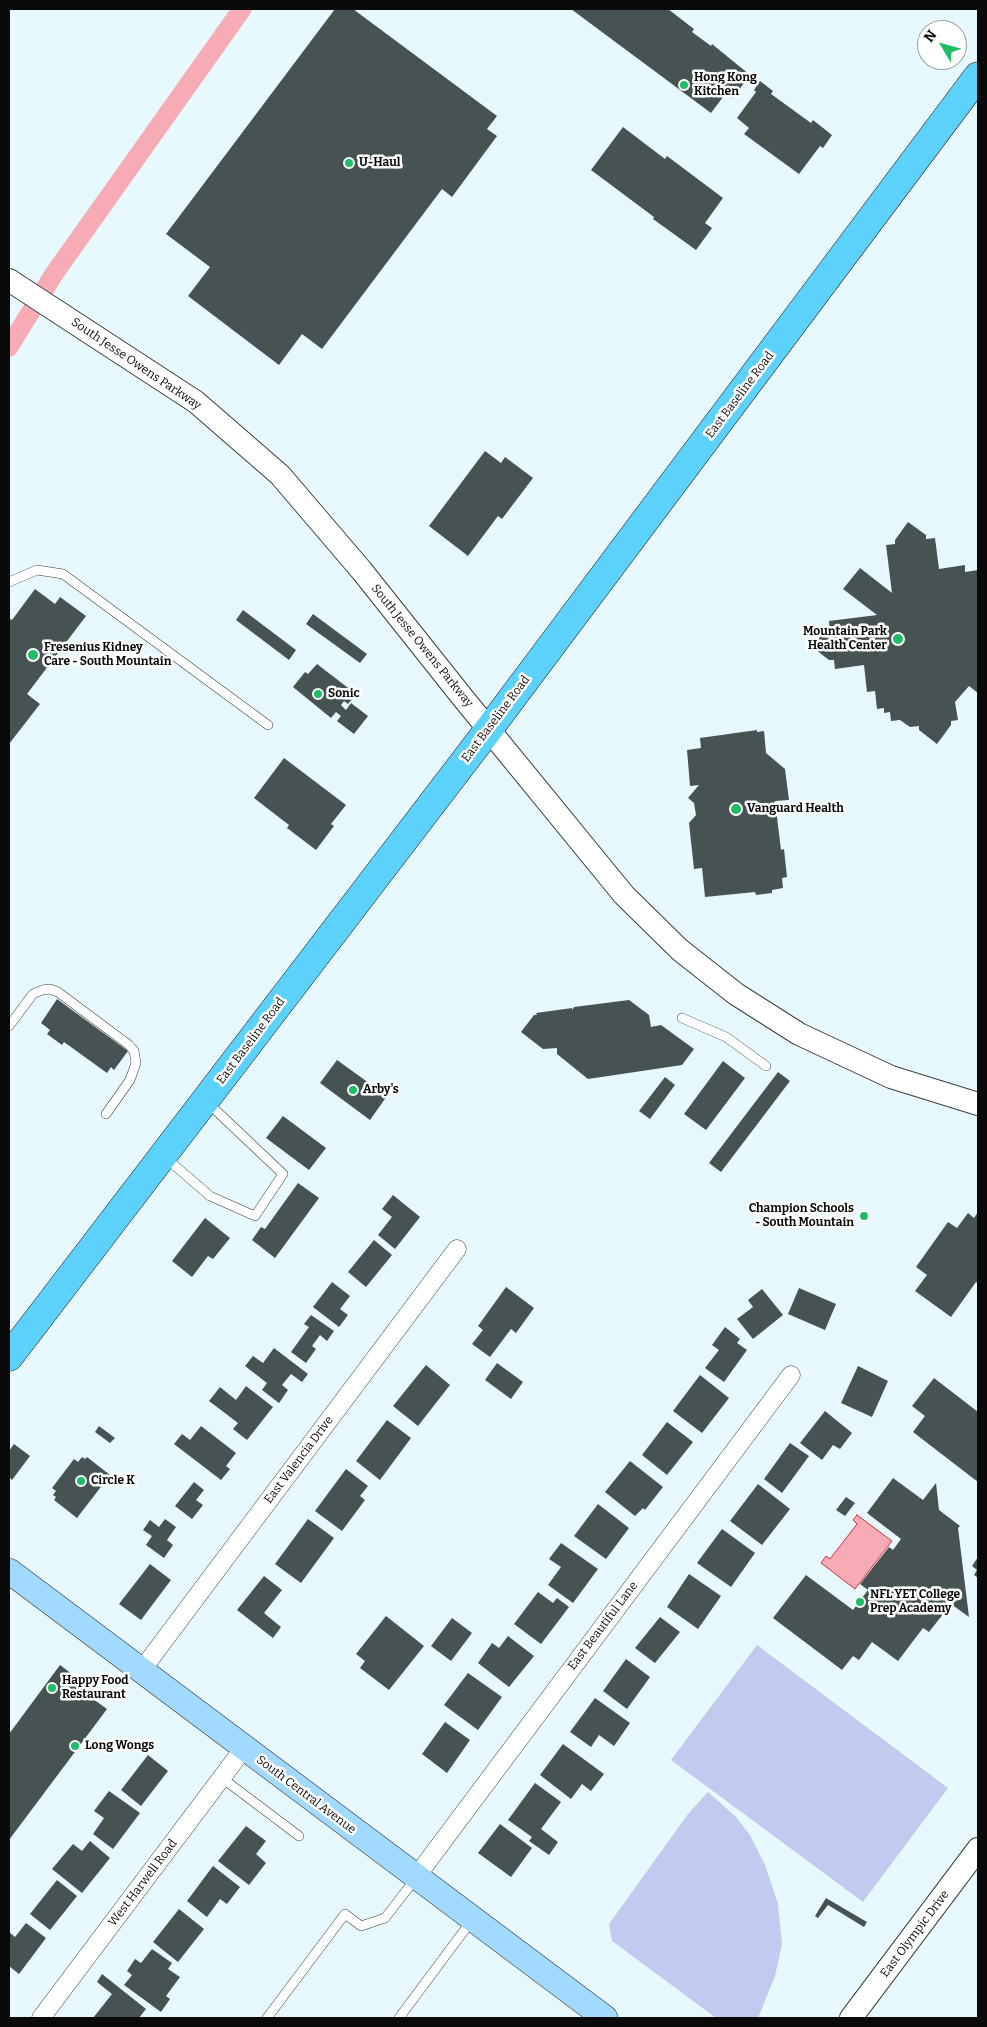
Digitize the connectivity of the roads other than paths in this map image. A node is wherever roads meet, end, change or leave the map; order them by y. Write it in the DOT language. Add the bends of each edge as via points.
graph roads {
  1 [pos="978,76"];
  2 [pos="10,281"];
  3 [pos="9,582"];
  4 [pos="268,725"];
  5 [pos="489,729"];
  6 [pos="682,1018"];
  7 [pos="9,1026"];
  8 [pos="766,1066"];
  9 [pos="205,1100"];
  10 [pos="978,1104"];
  11 [pos="106,1114"];
  12 [pos="163,1155"];
  13 [pos="457,1249"];
  14 [pos="9,1357"];
  15 [pos="791,1375"];
  16 [pos="9,1571"];
  17 [pos="141,1671"];
  18 [pos="244,1748"];
  19 [pos="222,1778"];
  20 [pos="299,1836"];
  21 [pos="978,1849"];
  22 [pos="416,1877"];
  23 [pos="473,1920"];
  24 [pos="41,2018"];
  25 [pos="267,2018"];
  26 [pos="399,2018"];
  27 [pos="605,2018"];
  28 [pos="851,2018"];
  1 -- 5 [label="main road, East Baseline Road"];
  2 -- 5 [label="street, South Jesse Owens Parkway" via="196,402 280,475"];
  3 -- 4 [label="lane" via="37,570 63,574"];
  5 -- 9 [label="main road, East Baseline Road"];
  5 -- 10 [label="street, South Jesse Owens Parkway" via="642,913 680,950 736,994 799,1034 866,1066 917,1087"];
  6 -- 8 [label="lane" via="726,1037"];
  7 -- 11 [label="lane" via="33,994 50,989 129,1045 136,1063 130,1080"];
  9 -- 12 [label="main road, East Baseline Road"];
  9 -- 12 [label="lane" via="283,1174 255,1216 210,1196"];
  12 -- 14 [label="main road, East Baseline Road"];
  13 -- 17 [label="street, East Valencia Drive"];
  15 -- 22 [label="street, East Beautiful Lane"];
  16 -- 17 [label="main road, South Central Avenue"];
  17 -- 18 [label="main road, South Central Avenue"];
  18 -- 19 [label="street, West Harwell Road"];
  18 -- 22 [label="main road, South Central Avenue"];
  19 -- 20 [label="lane"];
  19 -- 24 [label="street, West Harwell Road"];
  21 -- 28 [label="street, East Olympic Drive"];
  22 -- 23 [label="main road, South Central Avenue"];
  22 -- 25 [label="lane" via="385,1918 362,1926 345,1914"];
  23 -- 26 [label="lane"];
  23 -- 27 [label="main road, South Central Avenue"];
}
